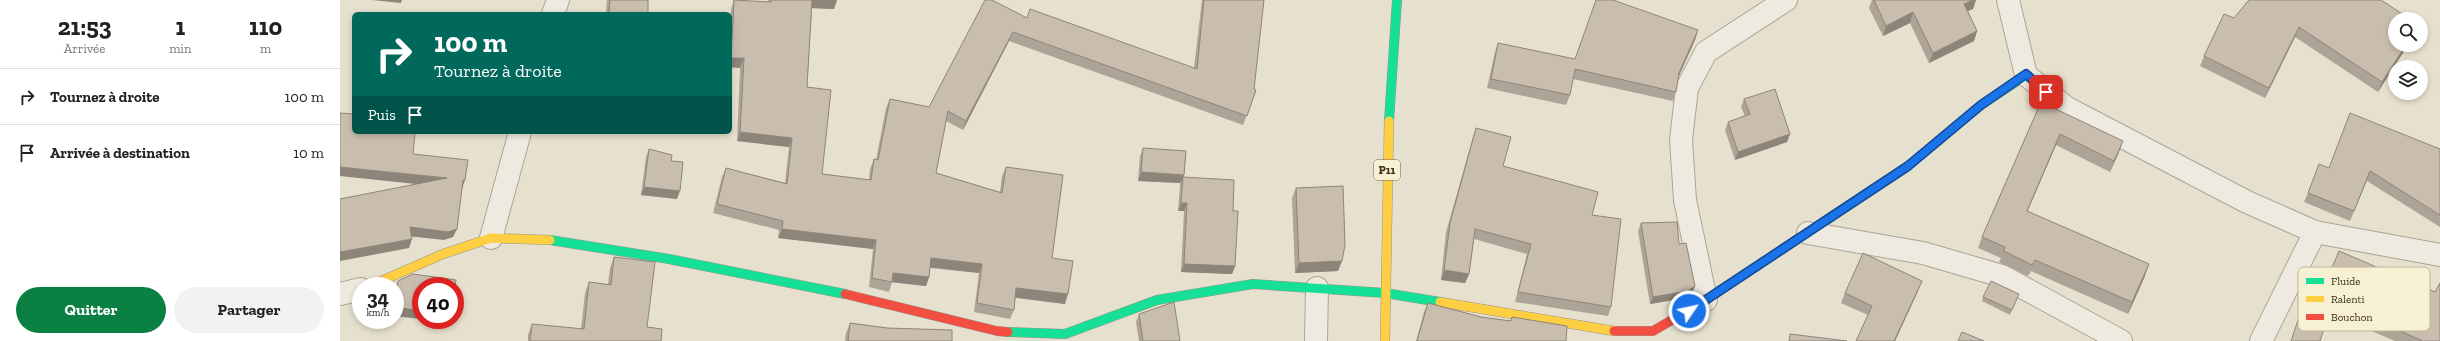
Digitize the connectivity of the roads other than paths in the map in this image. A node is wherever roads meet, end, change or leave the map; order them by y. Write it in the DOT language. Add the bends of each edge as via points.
graph roads {
  1 [pos="558,0"];
  2 [pos="1397,0"];
  3 [pos="1786,0"];
  4 [pos="2008,0"];
  5 [pos="554,12"];
  6 [pos="2026,74"];
  7 [pos="519,134"];
  8 [pos="2315,232"];
  9 [pos="1808,233"];
  10 [pos="491,238"];
  11 [pos="2440,255"];
  12 [pos="391,277"];
  13 [pos="1317,288"];
  14 [pos="352,291"];
  15 [pos="1385,293"];
  16 [pos="340,294"];
  17 [pos="1706,300"];
  18 [pos="1316,341"];
  19 [pos="1385,341"];
  20 [pos="2121,341"];
  21 [pos="2261,341"];
  1 -- 5 [label="street"];
  2 -- 15 [label="street, P11" via="1386,187"];
  3 -- 17 [label="street" via="1706,52 1687,88 1681,140 1685,200"];
  4 -- 6 [label="street"];
  6 -- 8 [label="street" via="2067,108 2247,202"];
  6 -- 9 [label="street" via="1981,105 1908,166"];
  7 -- 10 [label="street"];
  8 -- 11 [label="street"];
  8 -- 21 [label="street"];
  9 -- 17 [label="street"];
  9 -- 20 [label="street" via="1923,253 2002,276"];
  10 -- 12 [label="street" via="443,254"];
  10 -- 13 [label="street" via="551,240 669,259 842,293 997,331 1065,334 1157,300 1253,284"];
  13 -- 15 [label="street"];
  13 -- 18 [label="street"];
  14 -- 16 [label="street"];
  15 -- 17 [label="street" via="1613,331 1653,331"];
  15 -- 19 [label="street, P11"];
}
